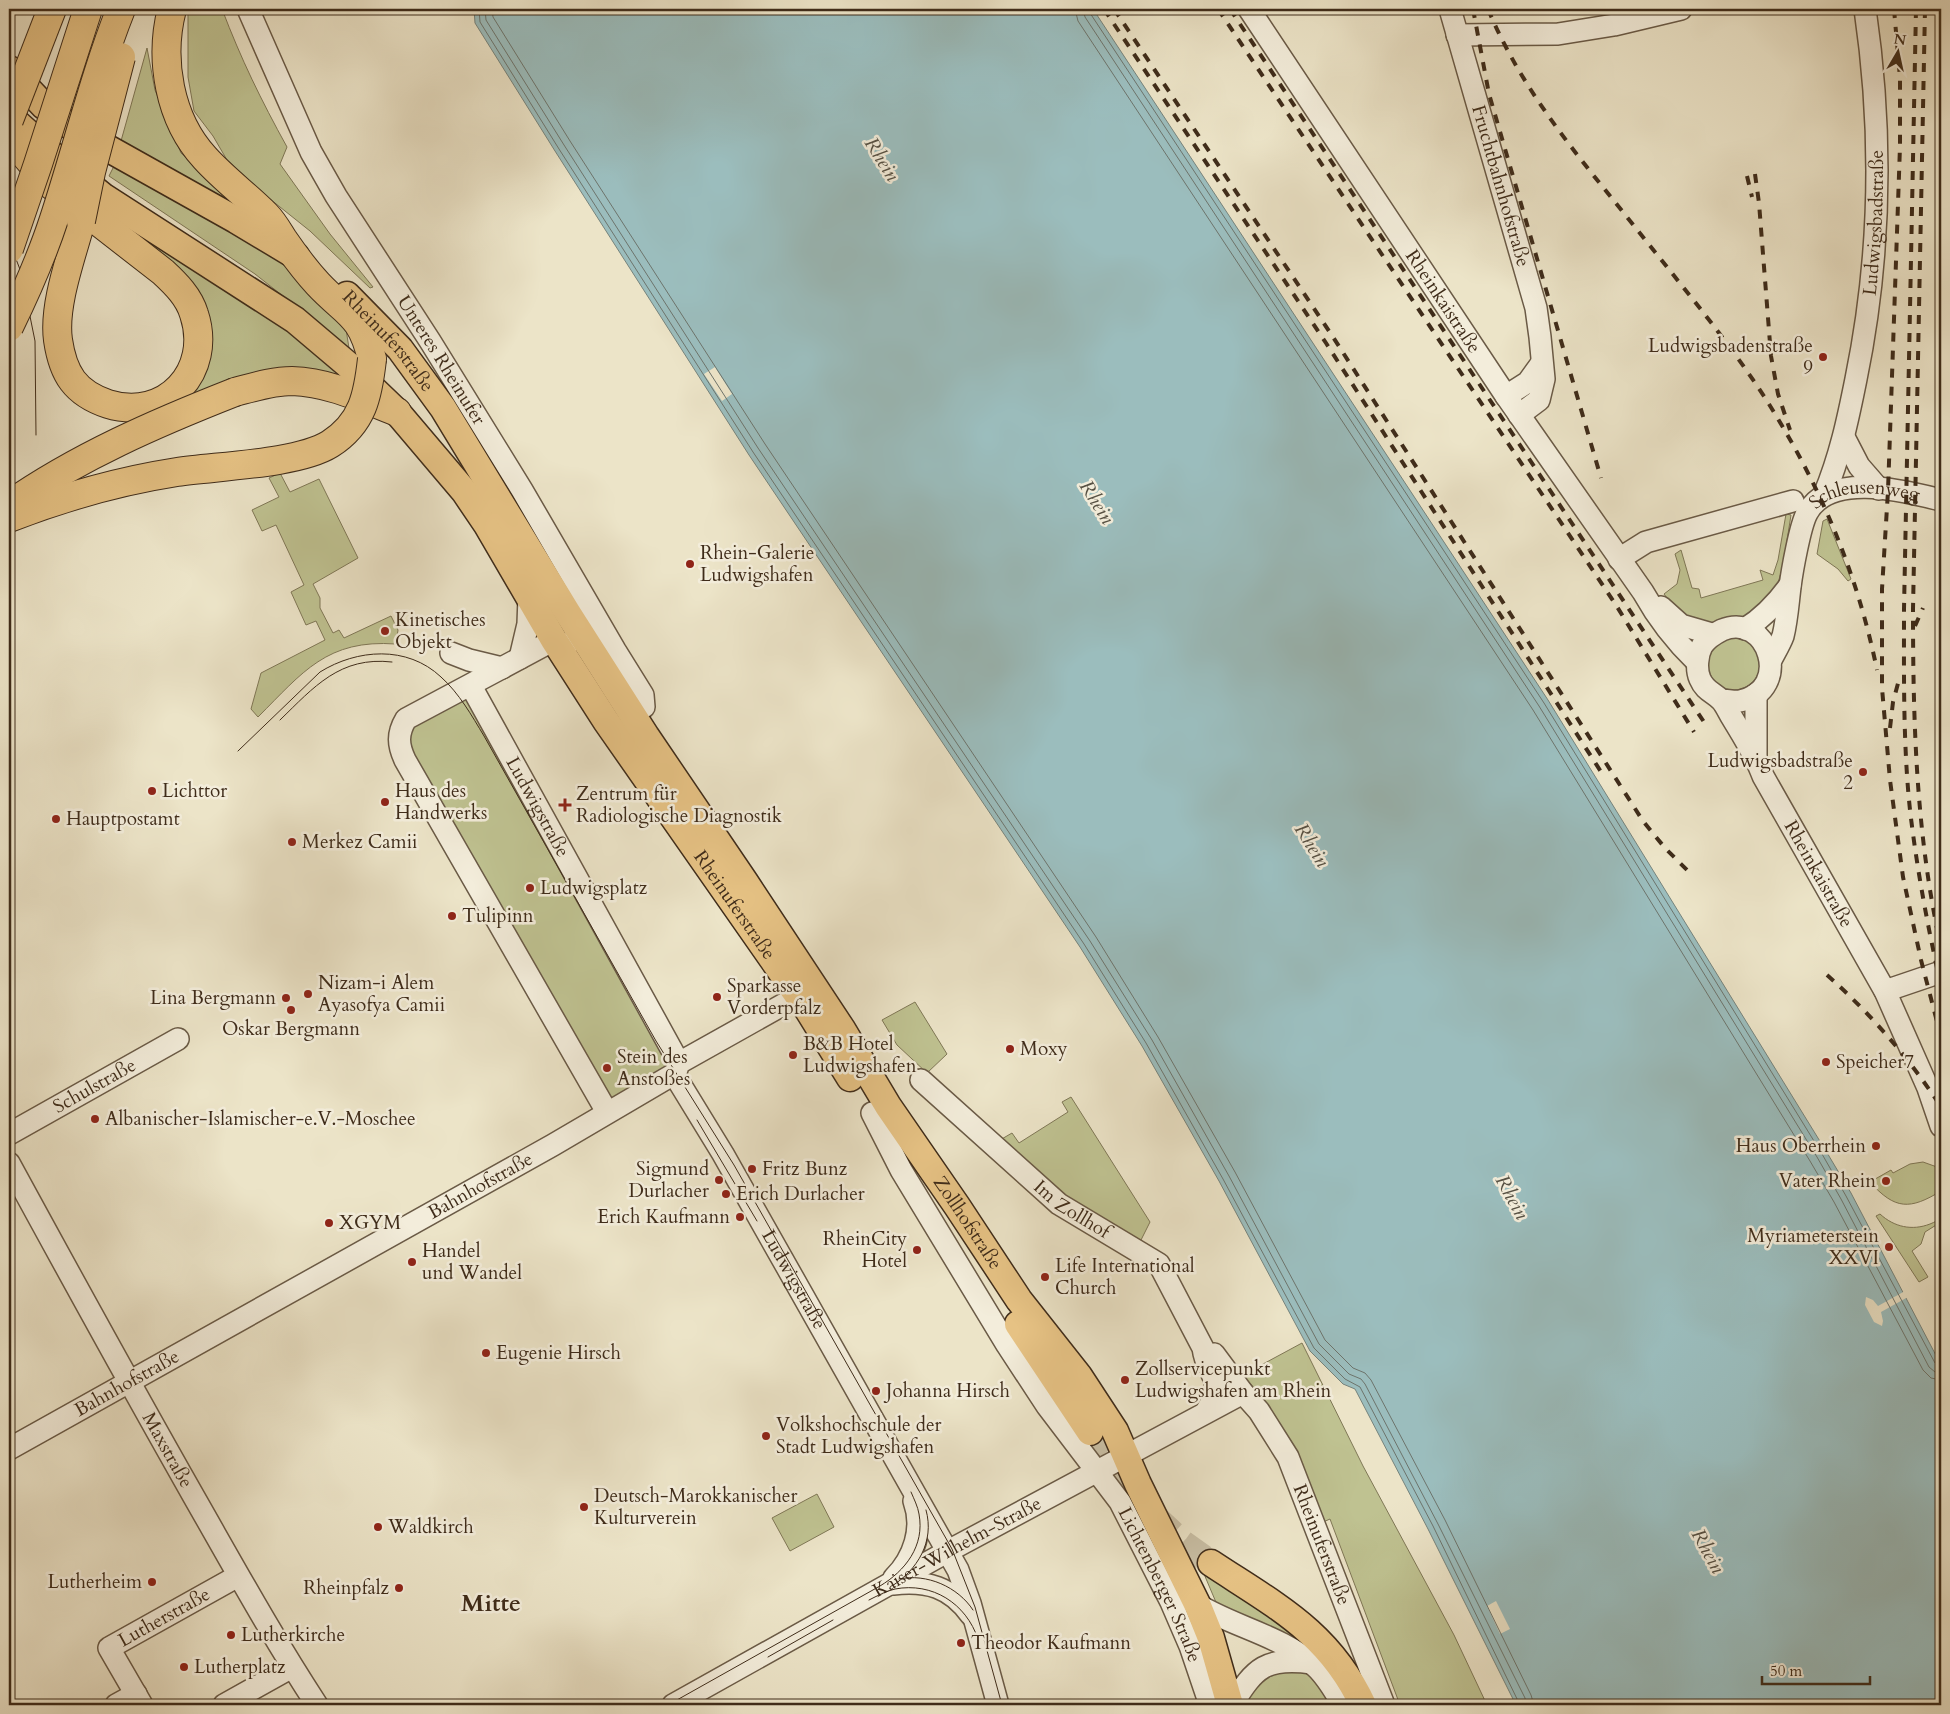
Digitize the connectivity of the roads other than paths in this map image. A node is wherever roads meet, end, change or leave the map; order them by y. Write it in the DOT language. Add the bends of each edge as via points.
graph roads {
  1 [pos="52,9"];
  2 [pos="88,9"];
  3 [pos="122,9"];
  4 [pos="139,9"];
  5 [pos="172,9"];
  6 [pos="248,9"];
  7 [pos="1249,9"];
  8 [pos="1450,9"];
  9 [pos="1681,9"];
  10 [pos="1865,9"];
  11 [pos="1457,35"];
  12 [pos="9,69"];
  13 [pos="9,116"];
  14 [pos="9,120"];
  15 [pos="9,137"];
  16 [pos="9,249"];
  17 [pos="293,253"];
  18 [pos="9,327"];
  19 [pos="1541,364"];
  20 [pos="1506,396"];
  21 [pos="397,412"];
  22 [pos="1518,415"];
  23 [pos="1844,437"];
  24 [pos="1879,489"];
  25 [pos="1824,495"];
  26 [pos="1941,500"];
  27 [pos="1793,501"];
  28 [pos="9,506"];
  29 [pos="9,518"];
  30 [pos="1619,559"];
  31 [pos="1790,585"];
  32 [pos="1643,592"];
  33 [pos="529,597"];
  34 [pos="1745,629"];
  35 [pos="1712,634"];
  36 [pos="554,640"];
  37 [pos="451,653"];
  38 [pos="1771,660"];
  39 [pos="1697,662"];
  40 [pos="511,663"];
  41 [pos="471,686"];
  42 [pos="1756,694"];
  43 [pos="1722,700"];
  44 [pos="644,707"];
  45 [pos="646,736"];
  46 [pos="1756,756"];
  47 [pos="1941,972"];
  48 [pos="806,991"];
  49 [pos="1885,991"];
  50 [pos="178,1038"];
  51 [pos="676,1068"];
  52 [pos="921,1080"];
  53 [pos="880,1109"];
  54 [pos="607,1112"];
  55 [pos="1941,1126"];
  56 [pos="9,1134"];
  57 [pos="9,1163"];
  58 [pos="1203,1348"];
  59 [pos="129,1382"];
  60 [pos="1243,1393"];
  61 [pos="1206,1412"];
  62 [pos="1090,1432"];
  63 [pos="9,1449"];
  64 [pos="1125,1455"];
  65 [pos="1096,1471"];
  66 [pos="911,1486"];
  67 [pos="948,1551"];
  68 [pos="1211,1563"];
  69 [pos="238,1576"];
  70 [pos="1160,1578"];
  71 [pos="888,1585"];
  72 [pos="1198,1606"];
  73 [pos="975,1620"];
  74 [pos="1312,1663"];
  75 [pos="292,1666"];
  76 [pos="139,1700"];
  77 [pos="116,1705"];
  78 [pos="224,1705"];
  79 [pos="317,1705"];
  80 [pos="673,1705"];
  81 [pos="998,1705"];
  82 [pos="1210,1705"];
  83 [pos="1231,1705"];
  84 [pos="1343,1705"];
  85 [pos="1364,1705"];
  86 [pos="1384,1705"];
  1 -- 14 [label="highway, bridge"];
  2 -- 16 [label="highway, bridge"];
  3 -- 18 [label="highway, bridge" via="100,65 54,221"];
  4 -- 15 [label="highway, bridge" via="122,56 92,172 81,221 58,311 58,340 71,380 84,394 119,407 138,408 156,404 172,395 192,369 199,340 194,314 179,287 164,272 50,184"];
  5 -- 17 [label="highway" via="166,65 183,127 203,157 267,216"];
  6 -- 44 [label="street, Unteres Rheinufer" via="311,152 522,490 643,695"];
  7 -- 20 [label="street, Rheinkaistraße"];
  8 -- 11 [label="street, Fruchtbahnhofstraße"];
  9 -- 11 [label="street" via="1558,34"];
  10 -- 23 [label="street, Ludwigsbadstraße" via="1875,95 1876,224 1861,356"];
  11 -- 19 [label="street, Fruchtbahnhofstraße" via="1536,308"];
  12 -- 17 [label="main road, Rheinuferstraße" via="44,106 77,132"];
  13 -- 21 [label="main road, Rheinuferstraße" via="104,198 295,320"];
  17 -- 29 [label="highway, bridge" via="319,285 357,322 367,341 372,359 369,387 363,408 348,429 329,444 305,454 130,481"];
  17 -- 45 [label="main road, Rheinuferstraße" via="332,281 400,349 443,408"];
  19 -- 20 [label="street" via="1528,382"];
  19 -- 22 [label="street, Fruchtbahnhofstraße" via="1544,379 1539,400"];
  20 -- 22 [label="street, Rheinkaistraße"];
  21 -- 28 [label="highway, bridge" via="310,383 272,383 235,392 172,417 98,452 35,487"];
  21 -- 33 [label="main road, Rheinuferstraße" via="464,491"];
  22 -- 30 [label="street, Rheinkaistraße"];
  23 -- 24 [label="street" via="1859,466"];
  23 -- 25 [label="street, Ludwigsbadstraße"];
  24 -- 25 [label="street, Schleusenweg" via="1842,488"];
  24 -- 26 [label="street, Schleusenweg"];
  25 -- 31 [label="street, Schleusenweg" via="1806,514"];
  27 -- 30 [label="street, Schleusenweg" via="1646,542"];
  30 -- 32 [label="street, Rheinkaistraße"];
  31 -- 34 [label="street" via="1774,607"];
  31 -- 38 [label="street, Schleusenweg" via="1782,637"];
  32 -- 35 [label="street, Rheinkaistraße" via="1682,625"];
  32 -- 39 [label="street, Rheinkaistraße" via="1658,618 1682,649"];
  33 -- 36 [label="main road, Rheinuferstraße"];
  33 -- 40 [label="street" via="528,624"];
  34 -- 35 [label="street" via="1728,628"];
  34 -- 38 [label="street" via="1766,646"];
  35 -- 39 [label="street" via="1702,646"];
  36 -- 40 [label="street"];
  36 -- 45 [label="street, Rheinuferstraße" via="573,647 628,730"];
  36 -- 48 [label="main road, Rheinuferstraße" via="606,721"];
  37 -- 40 [label="street" via="470,660"];
  38 -- 42 [label="street" via="1765,685"];
  39 -- 43 [label="street" via="1699,678 1708,691"];
  40 -- 41 [label="street"];
  41 -- 51 [label="street, Ludwigstraße"];
  41 -- 54 [label="street" via="406,719 400,730 400,749"];
  42 -- 43 [label="street" via="1739,701"];
  42 -- 46 [label="street, Rheinkaistraße"];
  43 -- 46 [label="street, Rheinkaistraße"];
  45 -- 48 [label="main road, Rheinuferstraße"];
  46 -- 49 [label="street, Rheinkaistraße" via="1763,776"];
  47 -- 49 [label="street"];
  48 -- 51 [label="street, Bahnhofstraße"];
  48 -- 53 [label="main road, Zollhofstraße"];
  49 -- 55 [label="street, Rheinkaistraße" via="1928,1088"];
  50 -- 56 [label="street, Schulstraße"];
  51 -- 54 [label="street, Bahnhofstraße"];
  51 -- 66 [label="street, Ludwigstraße"];
  52 -- 58 [label="street, Im Zollhof" via="1059,1204 1159,1264"];
  53 -- 62 [label="main road"];
  53 -- 64 [label="main road, Zollhofstraße" via="957,1206 1019,1300 1079,1376 1115,1431"];
  53 -- 65 [label="street, Zollhofstraße" via="902,1170 978,1300 1047,1406"];
  54 -- 59 [label="street, Bahnhofstraße"];
  57 -- 59 [label="street, Maxstraße"];
  58 -- 60 [label="street, Im Zollhof" via="1212,1352"];
  58 -- 61 [label="street, Im Zollhof" via="1217,1383 1214,1399"];
  59 -- 63 [label="street, Bahnhofstraße"];
  59 -- 69 [label="street, Maxstraße"];
  60 -- 61 [label="street, Kaiser-Wilhelm-Straße"];
  60 -- 86 [label="street, Rheinuferstraße" via="1259,1411 1288,1457"];
  61 -- 64 [label="street, Kaiser-Wilhelm-Straße"];
  64 -- 65 [label="street, Kaiser-Wilhelm-Straße"];
  64 -- 72 [label="main road, Zollhofstraße"];
  65 -- 67 [label="street, Kaiser-Wilhelm-Straße"];
  65 -- 70 [label="street, Lichtenberger Straße" via="1120,1502"];
  66 -- 67 [label="street, Ludwigstraße"];
  66 -- 71 [label="street, Ludwigstraße" via="919,1522 915,1544 903,1568"];
  67 -- 71 [label="street, Kaiser-Wilhelm-Straße"];
  67 -- 73 [label="street, Ludwigstraße" via="966,1588"];
  68 -- 85 [label="main road" via="1308,1630 1342,1667"];
  69 -- 75 [label="street, Maxstraße"];
  69 -- 76 [label="street, Lutherstraße" via="109,1648"];
  70 -- 72 [label="street"];
  70 -- 82 [label="street, Lichtenberger Straße" via="1190,1646"];
  71 -- 73 [label="street, Ludwigstraße" via="911,1582 943,1589 963,1603"];
  71 -- 80 [label="street, Kaiser-Wilhelm-Straße"];
  72 -- 74 [label="street" via="1269,1637"];
  72 -- 83 [label="main road, Zollhofstraße"];
  73 -- 81 [label="street, Ludwigstraße"];
  74 -- 83 [label="street" via="1285,1661 1260,1668"];
  74 -- 84 [label="street"];
  75 -- 78 [label="street"];
  75 -- 79 [label="street, Maxstraße"];
  76 -- 77 [label="street, Lutherstraße"];
}
